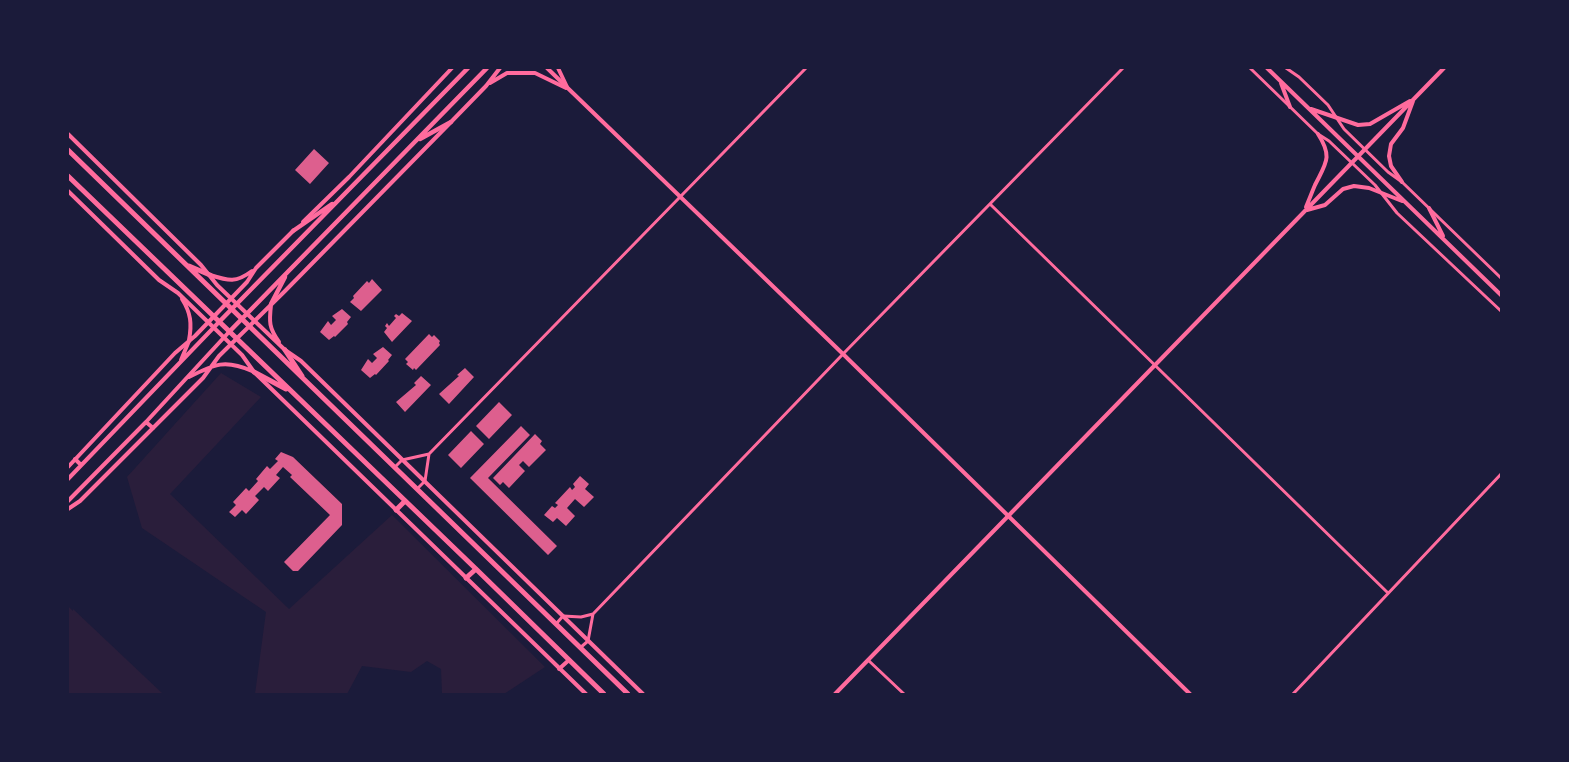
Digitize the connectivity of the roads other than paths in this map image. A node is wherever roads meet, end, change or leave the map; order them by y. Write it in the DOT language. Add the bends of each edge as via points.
graph roads {
  1 [pos="452,68"];
  2 [pos="468,68"];
  3 [pos="486,68"];
  4 [pos="500,68"];
  5 [pos="548,68"];
  6 [pos="558,68"];
  7 [pos="806,68"];
  8 [pos="1123,68"];
  9 [pos="1250,68"];
  10 [pos="1267,68"];
  11 [pos="1286,68"];
  12 [pos="1444,68"];
  13 [pos="1280,80"];
  14 [pos="486,86"];
  15 [pos="568,89"];
  16 [pos="1414,99"];
  17 [pos="1290,107"];
  18 [pos="1309,108"];
  19 [pos="1337,119"];
  20 [pos="451,122"];
  21 [pos="68,134"];
  22 [pos="1318,134"];
  23 [pos="414,142"];
  24 [pos="1365,149"];
  25 [pos="68,150"];
  26 [pos="1358,156"];
  27 [pos="1352,163"];
  28 [pos="68,176"];
  29 [pos="1402,182"];
  30 [pos="68,191"];
  31 [pos="1380,192"];
  32 [pos="682,196"];
  33 [pos="342,197"];
  34 [pos="1405,202"];
  35 [pos="990,204"];
  36 [pos="1429,208"];
  37 [pos="1305,211"];
  38 [pos="293,230"];
  39 [pos="1445,241"];
  40 [pos="184,263"];
  41 [pos="256,268"];
  42 [pos="288,272"];
  43 [pos="210,275"];
  44 [pos="1502,279"];
  45 [pos="178,293"];
  46 [pos="1502,296"];
  47 [pos="231,298"];
  48 [pos="226,304"];
  49 [pos="237,304"];
  50 [pos="271,304"];
  51 [pos="231,310"];
  52 [pos="1502,312"];
  53 [pos="248,314"];
  54 [pos="214,317"];
  55 [pos="242,320"];
  56 [pos="254,320"];
  57 [pos="208,322"];
  58 [pos="219,322"];
  59 [pos="248,326"];
  60 [pos="214,327"];
  61 [pos="230,332"];
  62 [pos="224,338"];
  63 [pos="236,339"];
  64 [pos="189,341"];
  65 [pos="231,344"];
  66 [pos="285,350"];
  67 [pos="843,354"];
  68 [pos="1155,365"];
  69 [pos="177,366"];
  70 [pos="212,366"];
  71 [pos="254,372"];
  72 [pos="189,377"];
  73 [pos="308,384"];
  74 [pos="293,393"];
  75 [pos="146,422"];
  76 [pos="153,428"];
  77 [pos="429,454"];
  78 [pos="75,459"];
  79 [pos="402,460"];
  80 [pos="81,465"];
  81 [pos="68,467"];
  82 [pos="394,468"];
  83 [pos="1502,473"];
  84 [pos="68,478"];
  85 [pos="425,482"];
  86 [pos="417,490"];
  87 [pos="405,501"];
  88 [pos="68,502"];
  89 [pos="68,509"];
  90 [pos="396,510"];
  91 [pos="1009,516"];
  92 [pos="476,569"];
  93 [pos="466,578"];
  94 [pos="1388,593"];
  95 [pos="592,614"];
  96 [pos="563,616"];
  97 [pos="555,625"];
  98 [pos="588,641"];
  99 [pos="580,649"];
  100 [pos="568,660"];
  101 [pos="868,660"];
  102 [pos="560,669"];
  103 [pos="586,694"];
  104 [pos="604,694"];
  105 [pos="628,694"];
  106 [pos="644,694"];
  107 [pos="835,694"];
  108 [pos="904,694"];
  109 [pos="1190,694"];
  110 [pos="1293,694"];
  1 -- 38 [label="street" via="317,210"];
  2 -- 33 [label="main road"];
  3 -- 23 [label="main road"];
  4 -- 14 [label="street"];
  5 -- 15 [label="street"];
  6 -- 15 [label="street"];
  7 -- 32 [label="street"];
  8 -- 35 [label="street"];
  9 -- 17 [label="street"];
  10 -- 13 [label="street"];
  11 -- 19 [label="street" via="1328,105"];
  12 -- 16 [label="street"];
  13 -- 17 [label="street"];
  13 -- 18 [label="street"];
  14 -- 15 [label="street" via="506,72 536,72"];
  14 -- 20 [label="street"];
  15 -- 32 [label="street"];
  16 -- 19 [label="street" via="1370,124 1358,126"];
  16 -- 24 [label="street"];
  16 -- 29 [label="street" via="1404,128 1391,144 1389,156 1391,166"];
  17 -- 22 [label="street"];
  18 -- 19 [label="street"];
  18 -- 26 [label="street"];
  19 -- 24 [label="street"];
  20 -- 23 [label="main road"];
  20 -- 50 [label="street"];
  21 -- 43 [label="street"];
  22 -- 27 [label="street"];
  22 -- 37 [label="street" via="1328,155"];
  23 -- 42 [label="main road"];
  24 -- 26 [label="street"];
  24 -- 29 [label="street"];
  25 -- 40 [label="highway"];
  26 -- 27 [label="street"];
  26 -- 34 [label="street"];
  27 -- 31 [label="street"];
  27 -- 37 [label="street"];
  28 -- 54 [label="highway"];
  29 -- 36 [label="street"];
  30 -- 45 [label="street" via="159,280"];
  31 -- 34 [label="street"];
  31 -- 37 [label="street" via="1354,186 1342,189 1326,206"];
  31 -- 52 [label="street" via="1397,213"];
  32 -- 67 [label="street"];
  32 -- 77 [label="street"];
  33 -- 38 [label="main road"];
  33 -- 49 [label="main road"];
  34 -- 39 [label="street"];
  35 -- 67 [label="street"];
  35 -- 68 [label="street"];
  36 -- 39 [label="street"];
  36 -- 44 [label="street"];
  37 -- 68 [label="street"];
  38 -- 41 [label="street"];
  39 -- 46 [label="street"];
  40 -- 43 [label="highway"];
  40 -- 48 [label="highway"];
  41 -- 43 [label="street" via="244,278 231,281"];
  41 -- 47 [label="street"];
  42 -- 50 [label="main road"];
  42 -- 53 [label="main road"];
  43 -- 47 [label="street"];
  45 -- 57 [label="street"];
  45 -- 64 [label="street" via="189,311"];
  47 -- 48 [label="street"];
  47 -- 49 [label="street"];
  48 -- 51 [label="highway"];
  48 -- 54 [label="street"];
  49 -- 51 [label="main road"];
  49 -- 53 [label="street"];
  50 -- 56 [label="street"];
  50 -- 66 [label="street" via="269,321 272,331"];
  51 -- 55 [label="highway"];
  51 -- 58 [label="main road"];
  53 -- 55 [label="main road"];
  53 -- 56 [label="street"];
  54 -- 57 [label="street"];
  54 -- 58 [label="highway"];
  55 -- 59 [label="highway"];
  55 -- 61 [label="main road"];
  56 -- 59 [label="street"];
  56 -- 66 [label="street"];
  57 -- 60 [label="street"];
  57 -- 64 [label="street"];
  58 -- 60 [label="street"];
  58 -- 61 [label="highway"];
  59 -- 63 [label="street"];
  59 -- 73 [label="highway"];
  60 -- 62 [label="street"];
  60 -- 69 [label="street"];
  61 -- 62 [label="street"];
  61 -- 63 [label="highway"];
  62 -- 65 [label="street"];
  62 -- 72 [label="street"];
  63 -- 65 [label="street"];
  63 -- 74 [label="highway"];
  64 -- 69 [label="street"];
  64 -- 78 [label="street"];
  65 -- 70 [label="street"];
  65 -- 71 [label="street"];
  66 -- 73 [label="highway"];
  66 -- 79 [label="street" via="301,361"];
  67 -- 91 [label="street"];
  67 -- 95 [label="street"];
  68 -- 91 [label="street"];
  68 -- 94 [label="street"];
  69 -- 80 [label="street"];
  70 -- 71 [label="street" via="236,364"];
  70 -- 72 [label="street"];
  70 -- 76 [label="street"];
  71 -- 74 [label="highway"];
  71 -- 90 [label="street"];
  72 -- 75 [label="street"];
  73 -- 82 [label="highway"];
  74 -- 87 [label="highway"];
  75 -- 76 [label="street"];
  75 -- 88 [label="street"];
  76 -- 89 [label="street"];
  77 -- 79 [label="street"];
  77 -- 85 [label="street"];
  78 -- 80 [label="street"];
  78 -- 81 [label="street"];
  79 -- 82 [label="street"];
  79 -- 85 [label="street"];
  80 -- 84 [label="street"];
  82 -- 86 [label="highway"];
  83 -- 94 [label="street"];
  85 -- 86 [label="street"];
  85 -- 96 [label="street"];
  86 -- 97 [label="highway"];
  87 -- 90 [label="highway"];
  87 -- 92 [label="highway"];
  90 -- 93 [label="street"];
  91 -- 101 [label="street"];
  91 -- 109 [label="street"];
  92 -- 93 [label="highway"];
  92 -- 100 [label="highway"];
  93 -- 102 [label="street"];
  94 -- 110 [label="street"];
  95 -- 96 [label="street"];
  95 -- 98 [label="street"];
  96 -- 97 [label="street"];
  96 -- 98 [label="street"];
  97 -- 99 [label="highway"];
  98 -- 99 [label="street"];
  98 -- 106 [label="street"];
  99 -- 105 [label="highway"];
  100 -- 102 [label="street"];
  100 -- 104 [label="highway"];
  101 -- 107 [label="street"];
  101 -- 108 [label="street"];
  102 -- 103 [label="street"];
}
